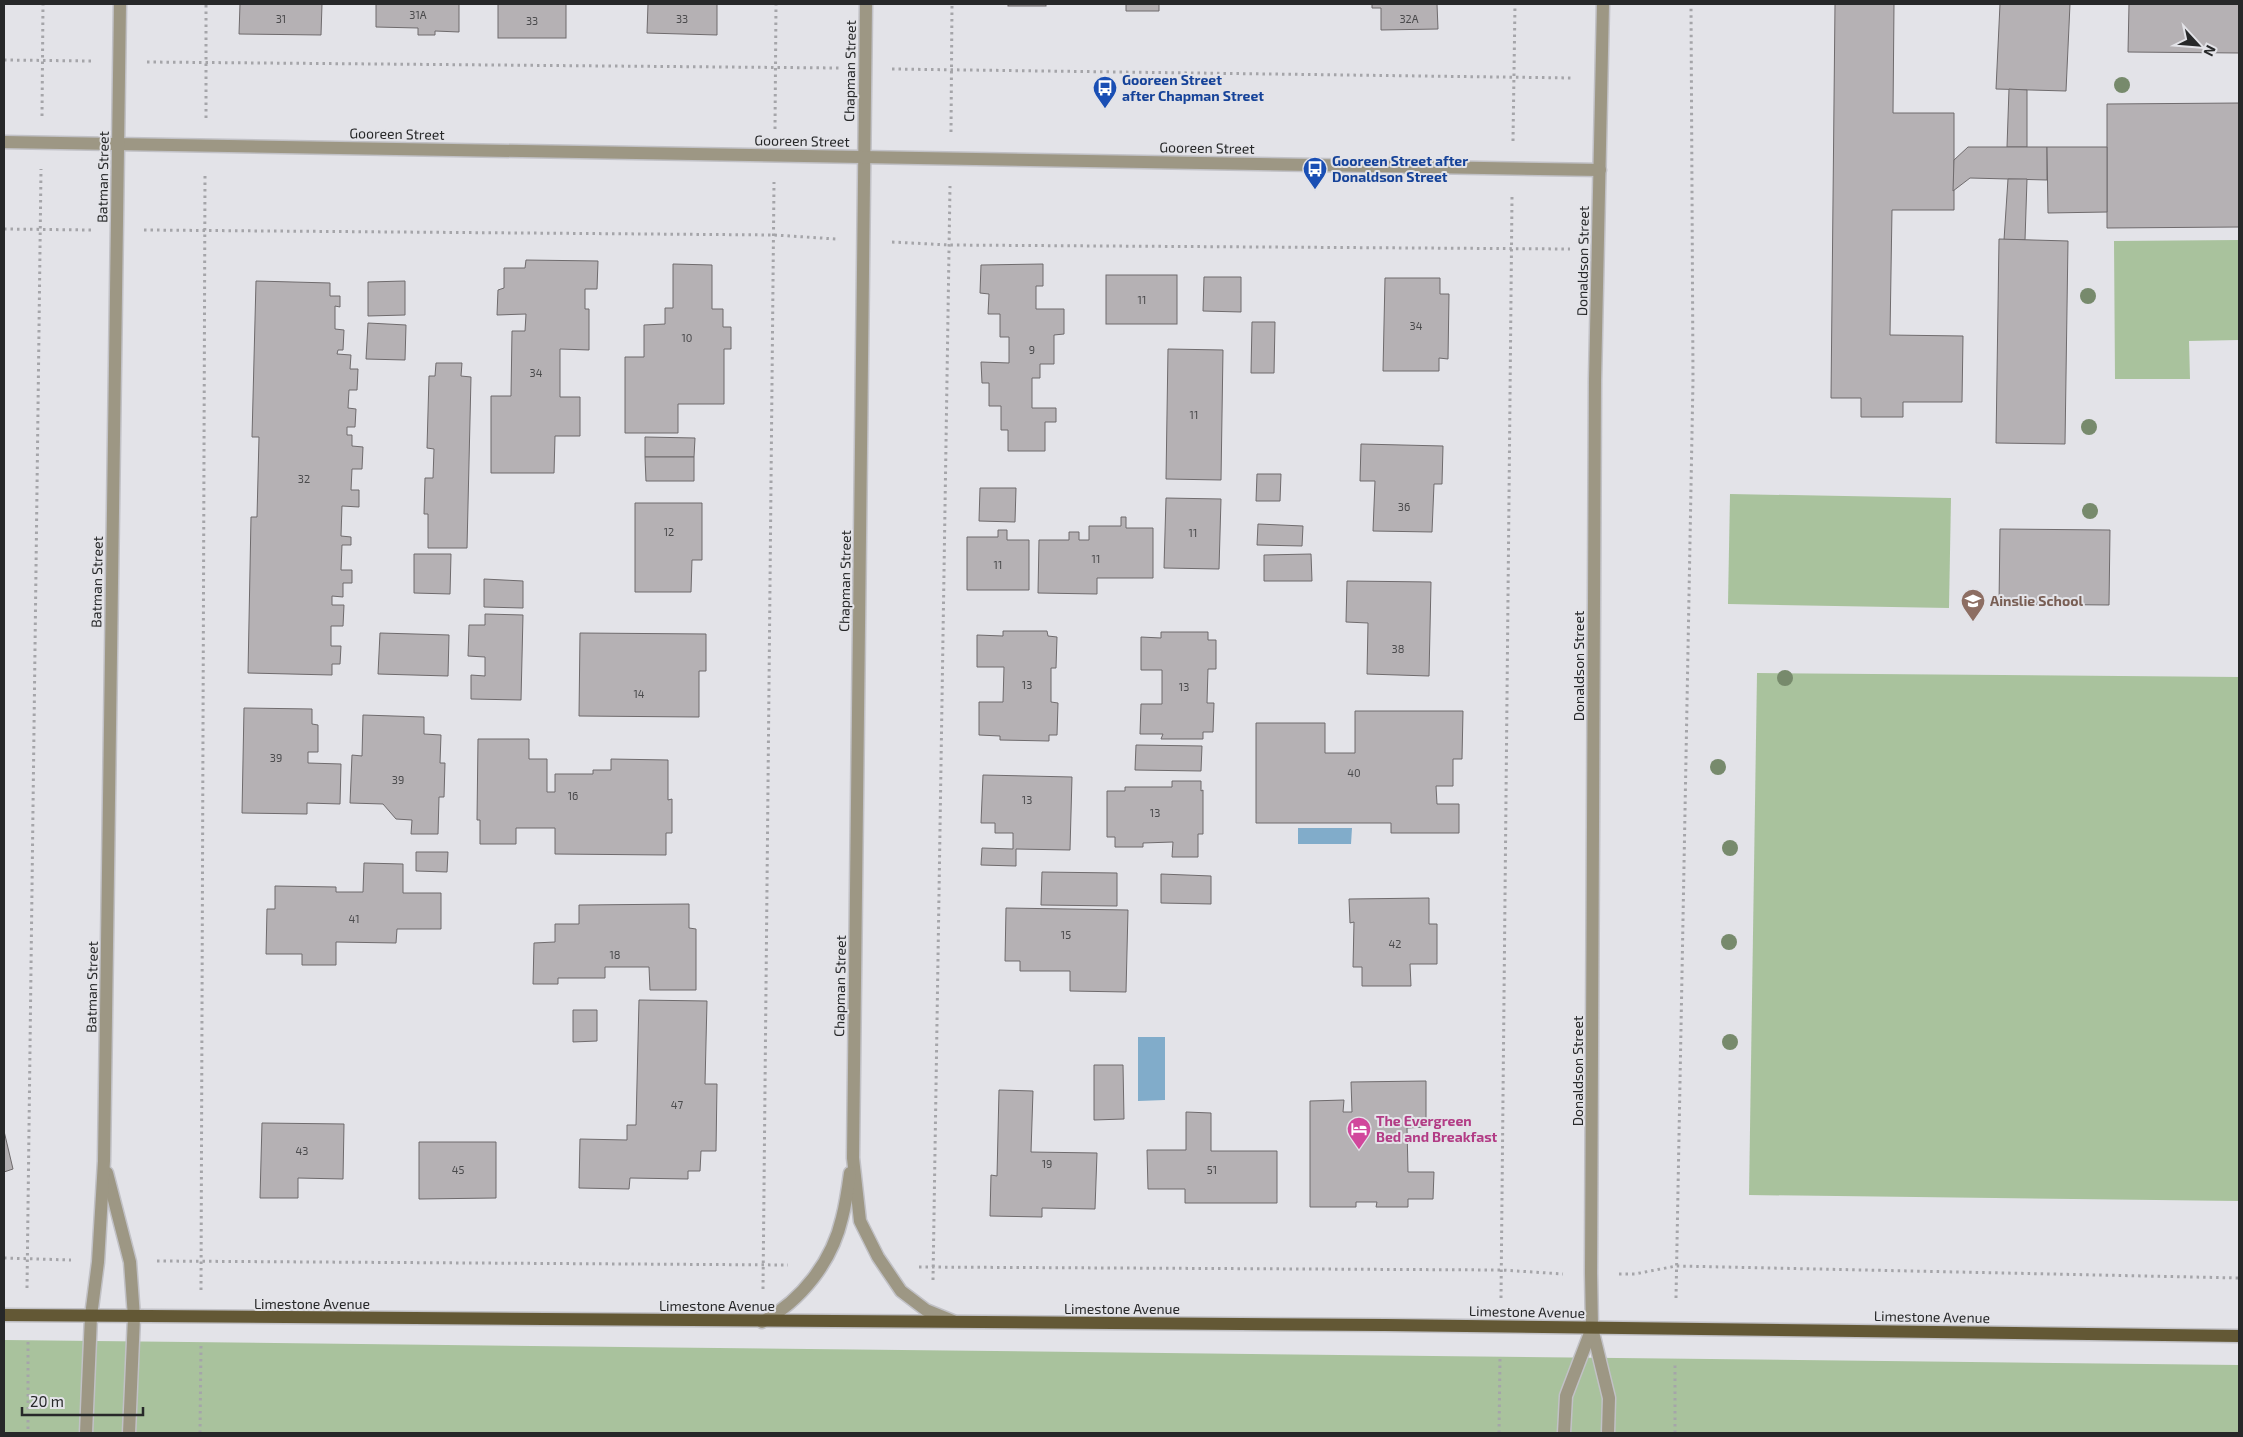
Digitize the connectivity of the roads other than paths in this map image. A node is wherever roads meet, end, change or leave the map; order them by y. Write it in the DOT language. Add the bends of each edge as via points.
graph roads {
  1 [pos="120,4"];
  2 [pos="866,4"];
  3 [pos="1603,4"];
  4 [pos="4,142"];
  5 [pos="118,144"];
  6 [pos="864,158"];
  7 [pos="1600,170"];
  8 [pos="853,1158"];
  9 [pos="104,1161"];
  10 [pos="4,1315"];
  11 [pos="91,1316"];
  12 [pos="134,1316"];
  13 [pos="762,1322"];
  14 [pos="957,1323"];
  15 [pos="1592,1328"];
  16 [pos="2239,1336"];
  17 [pos="86,1433"];
  18 [pos="129,1433"];
  19 [pos="1564,1433"];
  20 [pos="1608,1433"];
  1 -- 5 [label="street, Batman Street"];
  2 -- 6 [label="street, Chapman Street"];
  3 -- 7 [label="street, Donaldson Street"];
  4 -- 5 [label="street, Gooreen Street"];
  5 -- 6 [label="street, Gooreen Street"];
  5 -- 9 [label="street, Batman Street"];
  6 -- 7 [label="street, Gooreen Street"];
  6 -- 8 [label="street, Chapman Street"];
  7 -- 15 [label="street, Donaldson Street" via="1595,428"];
  8 -- 13 [label="street, Chapman Street" via="842,1220 829,1256 797,1299"];
  8 -- 14 [label="street, Chapman Street" via="860,1221 878,1257 901,1291 933,1314"];
  9 -- 11 [label="street, Batman Street"];
  9 -- 12 [label="street, Batman Street" via="130,1262"];
  10 -- 11 [label="main road, Limestone Avenue"];
  11 -- 12 [label="main road, Limestone Avenue"];
  11 -- 17 [label="street, Batman Street"];
  12 -- 13 [label="main road, Limestone Avenue"];
  12 -- 18 [label="street, Batman Street"];
  13 -- 14 [label="main road, Limestone Avenue"];
  14 -- 15 [label="main road, Limestone Avenue"];
  15 -- 16 [label="main road, Limestone Avenue"];
  15 -- 19 [label="street" via="1566,1396"];
  15 -- 20 [label="street" via="1610,1398"];
}
